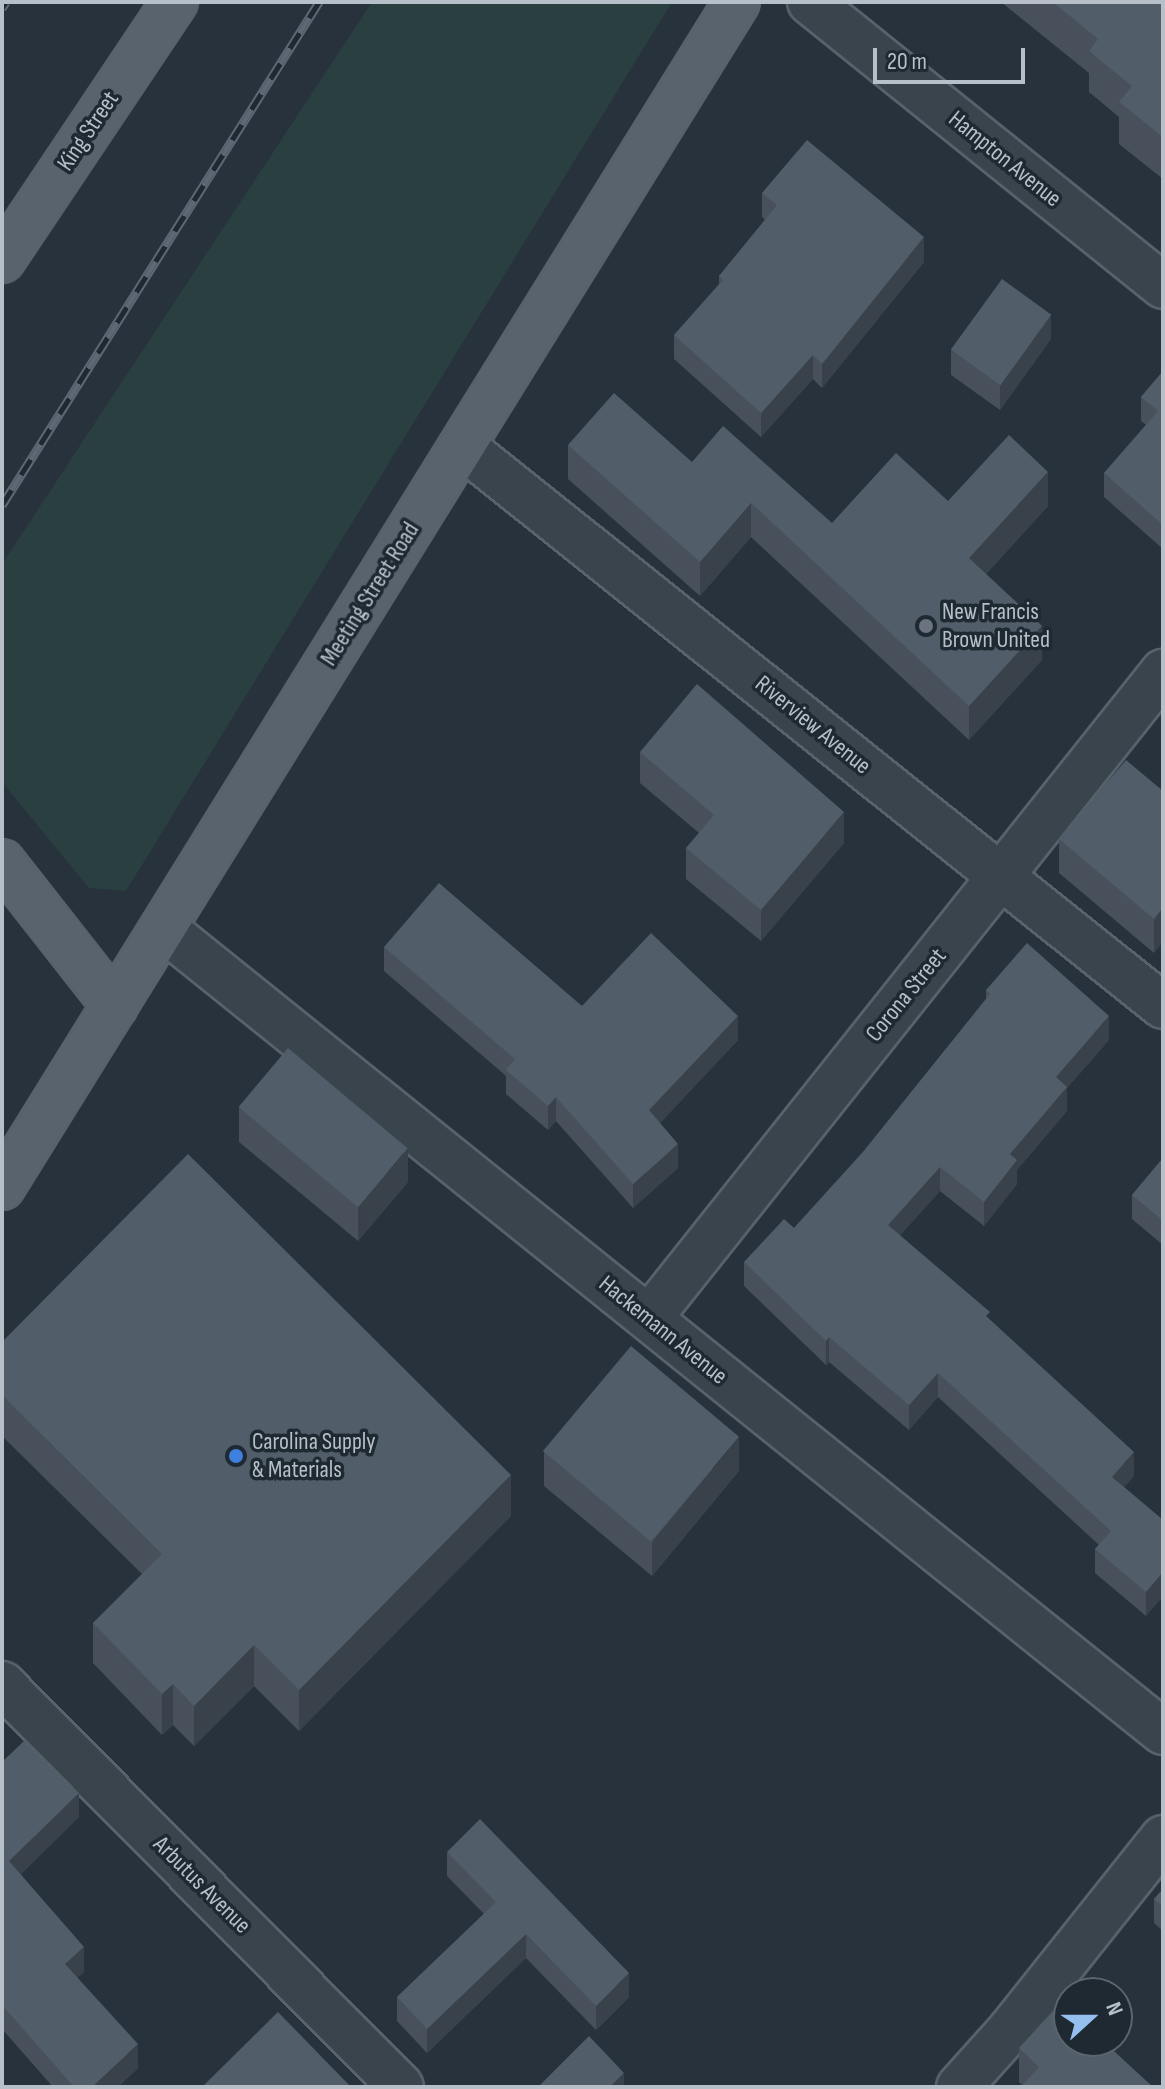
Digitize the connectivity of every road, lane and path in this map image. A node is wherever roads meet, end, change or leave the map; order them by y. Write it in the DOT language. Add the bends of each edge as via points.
graph roads {
  1 [pos="175,2"];
  2 [pos="737,2"];
  3 [pos="810,2"];
  4 [pos="2,260"];
  5 [pos="1163,286"];
  6 [pos="462,446"];
  7 [pos="1163,672"];
  8 [pos="2,862"];
  9 [pos="1001,876"];
  10 [pos="163,928"];
  11 [pos="115,1006"];
  12 [pos="1163,1006"];
  13 [pos="2,1187"];
  14 [pos="649,1318"];
  15 [pos="2,1684"];
  16 [pos="1163,1732"];
  17 [pos="1163,1838"];
  18 [pos="401,2087"];
  19 [pos="959,2087"];
  1 -- 4 [label="main road, King Street"];
  2 -- 6 [label="main road, Meeting Street Road"];
  3 -- 5 [label="street, Hampton Avenue"];
  6 -- 9 [label="street, Riverview Avenue"];
  6 -- 10 [label="main road, Meeting Street Road"];
  7 -- 9 [label="street, Corona Street"];
  8 -- 11 [label="main road"];
  9 -- 12 [label="street, Riverview Avenue"];
  9 -- 14 [label="street, Corona Street"];
  10 -- 11 [label="main road, Meeting Street Road"];
  10 -- 14 [label="street, Hackemann Avenue"];
  11 -- 13 [label="main road, Meeting Street Road"];
  14 -- 16 [label="street, Hackemann Avenue"];
  15 -- 18 [label="street, Arbutus Avenue"];
  17 -- 19 [label="street"];
}
